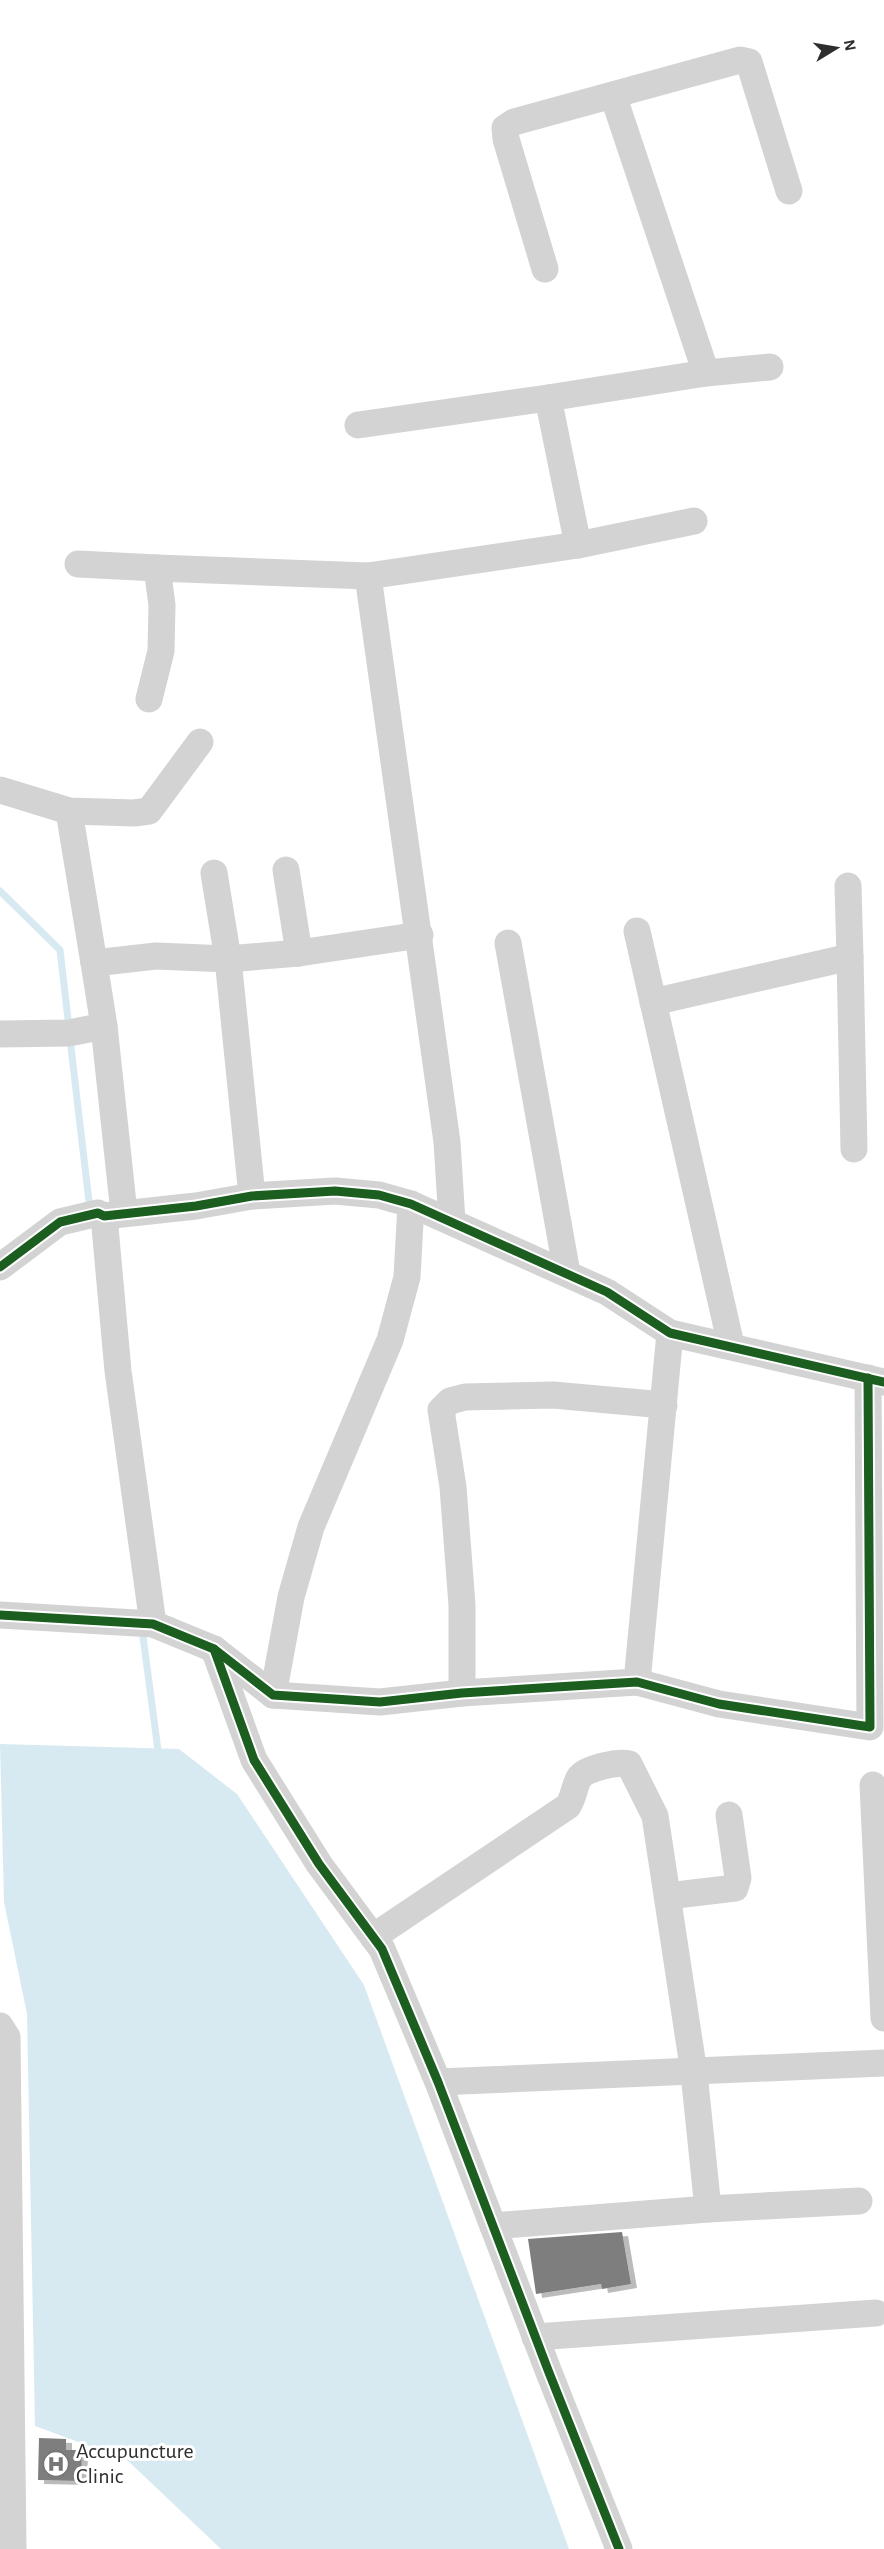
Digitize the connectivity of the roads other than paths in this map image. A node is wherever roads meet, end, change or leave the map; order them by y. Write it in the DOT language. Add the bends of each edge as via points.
graph roads {
  1 [pos="613,95"];
  2 [pos="789,191"];
  3 [pos="545,269"];
  4 [pos="770,367"];
  5 [pos="706,373"];
  6 [pos="548,398"];
  7 [pos="358,425"];
  8 [pos="694,521"];
  9 [pos="578,545"];
  10 [pos="78,564"];
  11 [pos="157,568"];
  12 [pos="368,576"];
  13 [pos="149,699"];
  14 [pos="200,742"];
  15 [pos="0,790"];
  16 [pos="69,811"];
  17 [pos="286,870"];
  18 [pos="214,873"];
  19 [pos="848,886"];
  20 [pos="637,931"];
  21 [pos="420,935"];
  22 [pos="508,943"];
  23 [pos="298,953"];
  24 [pos="850,957"];
  25 [pos="228,959"];
  26 [pos="94,963"];
  27 [pos="654,1002"];
  28 [pos="104,1026"];
  29 [pos="0,1034"];
  30 [pos="854,1149"];
  31 [pos="252,1196"];
  32 [pos="411,1204"];
  33 [pos="114,1215"];
  34 [pos="452,1222"];
  35 [pos="0,1268"];
  36 [pos="567,1274"];
  37 [pos="670,1333"];
  38 [pos="731,1345"];
  39 [pos="876,1380"];
  40 [pos="664,1405"];
  41 [pos="0,1616"];
  42 [pos="153,1624"];
  43 [pos="214,1648"];
  44 [pos="637,1682"];
  45 [pos="462,1693"];
  46 [pos="273,1695"];
  47 [pos="873,1785"];
  48 [pos="729,1815"];
  49 [pos="668,1896"];
  50 [pos="373,1937"];
  51 [pos="884,2018"];
  52 [pos="0,2026"];
  53 [pos="884,2063"];
  54 [pos="694,2073"];
  55 [pos="438,2082"];
  56 [pos="859,2201"];
  57 [pos="708,2209"];
  58 [pos="493,2226"];
  59 [pos="876,2313"];
  60 [pos="535,2337"];
  61 [pos="13,2549"];
  62 [pos="619,2549"];
  1 -- 2 [label="street" via="740,60 749,62"];
  1 -- 3 [label="street" via="514,122 505,128"];
  1 -- 5 [label="street"];
  4 -- 5 [label="street"];
  5 -- 6 [label="street"];
  6 -- 7 [label="street"];
  6 -- 9 [label="street"];
  8 -- 9 [label="street"];
  9 -- 12 [label="street"];
  10 -- 11 [label="street"];
  11 -- 12 [label="street"];
  11 -- 13 [label="street" via="162,605 161,651"];
  12 -- 21 [label="street"];
  14 -- 16 [label="street" via="149,811"];
  15 -- 16 [label="street"];
  16 -- 26 [label="street"];
  17 -- 23 [label="street"];
  18 -- 25 [label="street"];
  19 -- 24 [label="street"];
  20 -- 27 [label="street"];
  21 -- 23 [label="street"];
  21 -- 34 [label="street" via="447,1142"];
  22 -- 36 [label="street"];
  23 -- 25 [label="street"];
  24 -- 27 [label="street"];
  24 -- 30 [label="street"];
  25 -- 26 [label="street" via="156,956"];
  25 -- 31 [label="street"];
  26 -- 28 [label="street"];
  27 -- 38 [label="street"];
  28 -- 29 [label="street" via="69,1033"];
  28 -- 33 [label="street"];
  31 -- 32 [label="street" via="334,1191 379,1195"];
  31 -- 33 [label="street"];
  32 -- 34 [label="street"];
  32 -- 46 [label="street" via="407,1277 390,1340 311,1527 291,1597"];
  33 -- 35 [label="street" via="98,1214 60,1222"];
  33 -- 42 [label="street" via="118,1371"];
  34 -- 36 [label="street"];
  36 -- 37 [label="street" via="607,1292"];
  37 -- 38 [label="street"];
  37 -- 40 [label="street"];
  38 -- 39 [label="street"];
  39 -- 44 [label="street" via="870,1726 718,1704"];
  40 -- 44 [label="street"];
  40 -- 45 [label="street" via="553,1395 465,1397 450,1401 441,1410 453,1487 462,1605"];
  41 -- 42 [label="street"];
  42 -- 43 [label="street"];
  43 -- 46 [label="street"];
  43 -- 50 [label="street" via="254,1760 319,1864"];
  44 -- 45 [label="street"];
  45 -- 46 [label="street" via="380,1702"];
  47 -- 51 [label="street"];
  48 -- 49 [label="street" via="738,1878 735,1888"];
  49 -- 50 [label="street" via="656,1816 630,1764 620,1761 585,1772 568,1806"];
  49 -- 54 [label="street"];
  50 -- 55 [label="street" via="382,1949"];
  52 -- 61 [label="street" via="7,2037"];
  53 -- 54 [label="street"];
  54 -- 55 [label="street"];
  54 -- 57 [label="street"];
  55 -- 58 [label="street"];
  56 -- 57 [label="street"];
  57 -- 58 [label="street"];
  58 -- 60 [label="street"];
  59 -- 60 [label="street"];
  60 -- 62 [label="street"];
}
